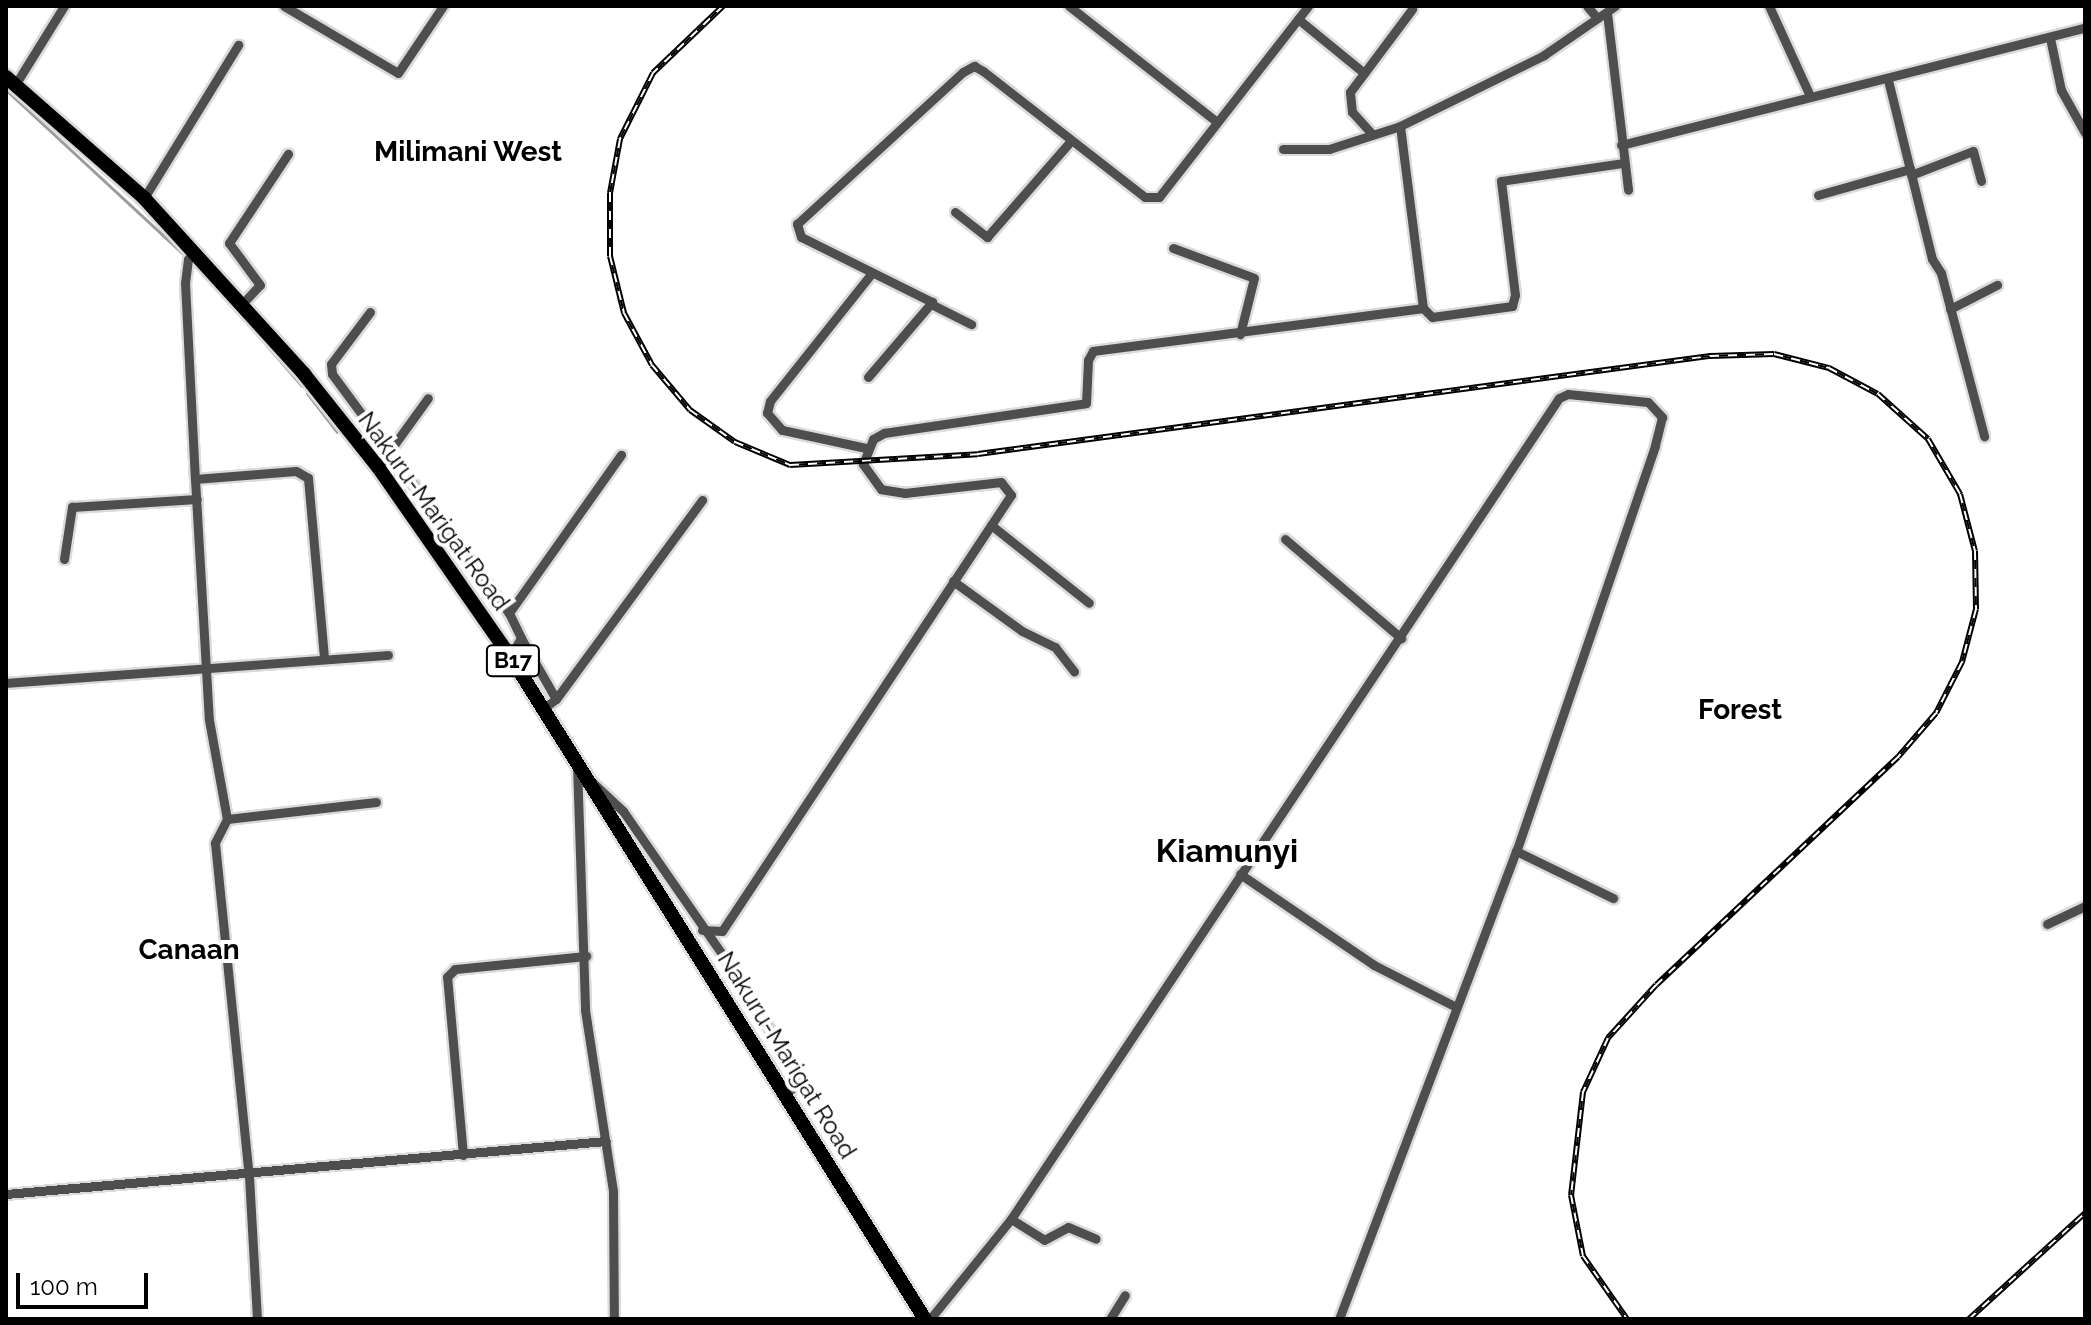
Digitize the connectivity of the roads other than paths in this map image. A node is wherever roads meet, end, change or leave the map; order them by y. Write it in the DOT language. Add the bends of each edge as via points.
graph roads {
  1 [pos="64,6"];
  2 [pos="284,6"];
  3 [pos="443,6"];
  4 [pos="1069,6"];
  5 [pos="1308,6"];
  6 [pos="1587,6"];
  7 [pos="1769,6"];
  8 [pos="1412,9"];
  9 [pos="1611,9"];
  10 [pos="1597,18"];
  11 [pos="1298,19"];
  12 [pos="2085,28"];
  13 [pos="2050,38"];
  14 [pos="238,45"];
  15 [pos="1364,73"];
  16 [pos="1888,80"];
  17 [pos="10,81"];
  18 [pos="1810,96"];
  19 [pos="1217,122"];
  20 [pos="1400,126"];
  21 [pos="2085,133"];
  22 [pos="1372,134"];
  23 [pos="1070,142"];
  24 [pos="1621,145"];
  25 [pos="1283,149"];
  26 [pos="288,154"];
  27 [pos="1623,163"];
  28 [pos="1910,172"];
  29 [pos="1981,181"];
  30 [pos="1628,190"];
  31 [pos="1818,195"];
  32 [pos="144,198"];
  33 [pos="955,212"];
  34 [pos="1173,248"];
  35 [pos="195,253"];
  36 [pos="871,274"];
  37 [pos="1997,285"];
  38 [pos="242,304"];
  39 [pos="931,304"];
  40 [pos="1423,308"];
  41 [pos="1950,309"];
  42 [pos="370,312"];
  43 [pos="971,324"];
  44 [pos="1240,334"];
  45 [pos="868,377"];
  46 [pos="428,398"];
  47 [pos="1984,436"];
  48 [pos="866,448"];
  49 [pos="391,452"];
  50 [pos="621,455"];
  51 [pos="378,467"];
  52 [pos="195,479"];
  53 [pos="197,499"];
  54 [pos="702,500"];
  55 [pos="991,525"];
  56 [pos="1285,539"];
  57 [pos="64,559"];
  58 [pos="953,581"];
  59 [pos="1089,603"];
  60 [pos="509,613"];
  61 [pos="521,638"];
  62 [pos="1401,638"];
  63 [pos="388,655"];
  64 [pos="510,656"];
  65 [pos="324,658"];
  66 [pos="206,668"];
  67 [pos="1074,671"];
  68 [pos="6,683"];
  69 [pos="550,703"];
  70 [pos="577,762"];
  71 [pos="585,776"];
  72 [pos="376,802"];
  73 [pos="227,819"];
  74 [pos="1516,851"];
  75 [pos="1240,874"];
  76 [pos="1613,898"];
  77 [pos="2085,906"];
  78 [pos="2047,924"];
  79 [pos="702,930"];
  80 [pos="722,931"];
  81 [pos="714,944"];
  82 [pos="586,956"];
  83 [pos="1454,1006"];
  84 [pos="787,1092"];
  85 [pos="606,1141"];
  86 [pos="463,1155"];
  87 [pos="249,1176"];
  88 [pos="6,1194"];
  89 [pos="1011,1219"];
  90 [pos="1096,1239"];
  91 [pos="1125,1295"];
  92 [pos="257,1319"];
  93 [pos="614,1319"];
  94 [pos="928,1319"];
  95 [pos="1110,1319"];
  96 [pos="1339,1319"];
  1 -- 17 [label="street"];
  2 -- 3 [label="street" via="398,73"];
  4 -- 19 [label="street"];
  5 -- 11 [label="street"];
  6 -- 10 [label="street"];
  7 -- 18 [label="street"];
  8 -- 15 [label="street"];
  9 -- 10 [label="street"];
  9 -- 24 [label="street"];
  10 -- 20 [label="street" via="1544,55"];
  11 -- 15 [label="street"];
  11 -- 19 [label="street"];
  12 -- 13 [label="street"];
  13 -- 16 [label="street"];
  13 -- 21 [label="street" via="2061,90"];
  14 -- 32 [label="street"];
  15 -- 22 [label="street" via="1350,92 1350,102"];
  16 -- 18 [label="street"];
  16 -- 28 [label="street"];
  17 -- 32 [label="main road, Nakuru-Marigat Road / B17"];
  18 -- 24 [label="street"];
  19 -- 23 [label="street" via="1159,197 1151,198"];
  20 -- 22 [label="street"];
  20 -- 40 [label="street"];
  22 -- 25 [label="street" via="1329,149"];
  23 -- 33 [label="street" via="991,235 983,237"];
  23 -- 36 [label="street" via="983,71 969,68 798,223 801,237"];
  24 -- 27 [label="street"];
  26 -- 38 [label="street" via="229,243 260,285"];
  27 -- 30 [label="street"];
  27 -- 40 [label="street" via="1501,181 1512,306 1432,317"];
  28 -- 29 [label="street" via="1973,151"];
  28 -- 31 [label="street"];
  28 -- 41 [label="street"];
  32 -- 35 [label="main road, Nakuru-Marigat Road / B17"];
  34 -- 44 [label="street" via="1254,278"];
  35 -- 38 [label="main road, Nakuru-Marigat Road / B17"];
  35 -- 52 [label="street" via="188,259 185,283"];
  36 -- 39 [label="street"];
  36 -- 48 [label="street" via="770,401 767,413 782,430"];
  37 -- 41 [label="street"];
  38 -- 51 [label="main road, Nakuru-Marigat Road / B17"];
  39 -- 43 [label="street"];
  39 -- 45 [label="street"];
  40 -- 44 [label="street"];
  41 -- 47 [label="street"];
  42 -- 49 [label="street" via="331,369"];
  44 -- 48 [label="street" via="1093,351 1086,403 884,433"];
  46 -- 49 [label="street"];
  48 -- 55 [label="street" via="864,471 881,489 905,493 1001,482 1011,495"];
  49 -- 51 [label="street"];
  49 -- 60 [label="street"];
  50 -- 60 [label="street"];
  51 -- 64 [label="main road, Nakuru-Marigat Road / B17"];
  52 -- 53 [label="street"];
  52 -- 65 [label="street" via="296,471 308,478"];
  53 -- 57 [label="street" via="72,507"];
  53 -- 66 [label="street"];
  54 -- 69 [label="street"];
  55 -- 58 [label="street"];
  55 -- 59 [label="street"];
  56 -- 62 [label="street"];
  58 -- 67 [label="street" via="1022,631 1055,647"];
  58 -- 80 [label="street"];
  60 -- 61 [label="street"];
  61 -- 64 [label="street"];
  61 -- 69 [label="street"];
  62 -- 74 [label="street" via="1559,398 1634,398 1659,410 1655,446"];
  62 -- 75 [label="street"];
  63 -- 65 [label="street"];
  64 -- 69 [label="main road, Nakuru-Marigat Road / B17"];
  65 -- 66 [label="street"];
  66 -- 68 [label="street"];
  66 -- 73 [label="street" via="209,720"];
  69 -- 70 [label="main road, Nakuru-Marigat Road / B17"];
  70 -- 71 [label="main road, Nakuru-Marigat Road / B17"];
  70 -- 82 [label="street"];
  71 -- 79 [label="street" via="623,811"];
  71 -- 84 [label="main road, Nakuru-Marigat Road / B17"];
  72 -- 73 [label="street"];
  73 -- 87 [label="street" via="215,843"];
  74 -- 76 [label="street"];
  74 -- 83 [label="street"];
  75 -- 83 [label="street" via="1374,965"];
  75 -- 89 [label="street"];
  77 -- 78 [label="street"];
  79 -- 80 [label="street"];
  79 -- 81 [label="street"];
  80 -- 81 [label="street"];
  81 -- 84 [label="street" via="796,1075"];
  82 -- 85 [label="street" via="589,1058"];
  82 -- 86 [label="street" via="455,969 447,977"];
  83 -- 96 [label="street" via="1395,1180"];
  84 -- 94 [label="main road, Nakuru-Marigat Road / B17"];
  85 -- 86 [label="street"];
  85 -- 93 [label="street" via="613,1191"];
  86 -- 87 [label="street"];
  87 -- 88 [label="street"];
  87 -- 92 [label="street"];
  89 -- 90 [label="street" via="1044,1240 1068,1227"];
  89 -- 94 [label="street"];
  91 -- 95 [label="street"];
}
